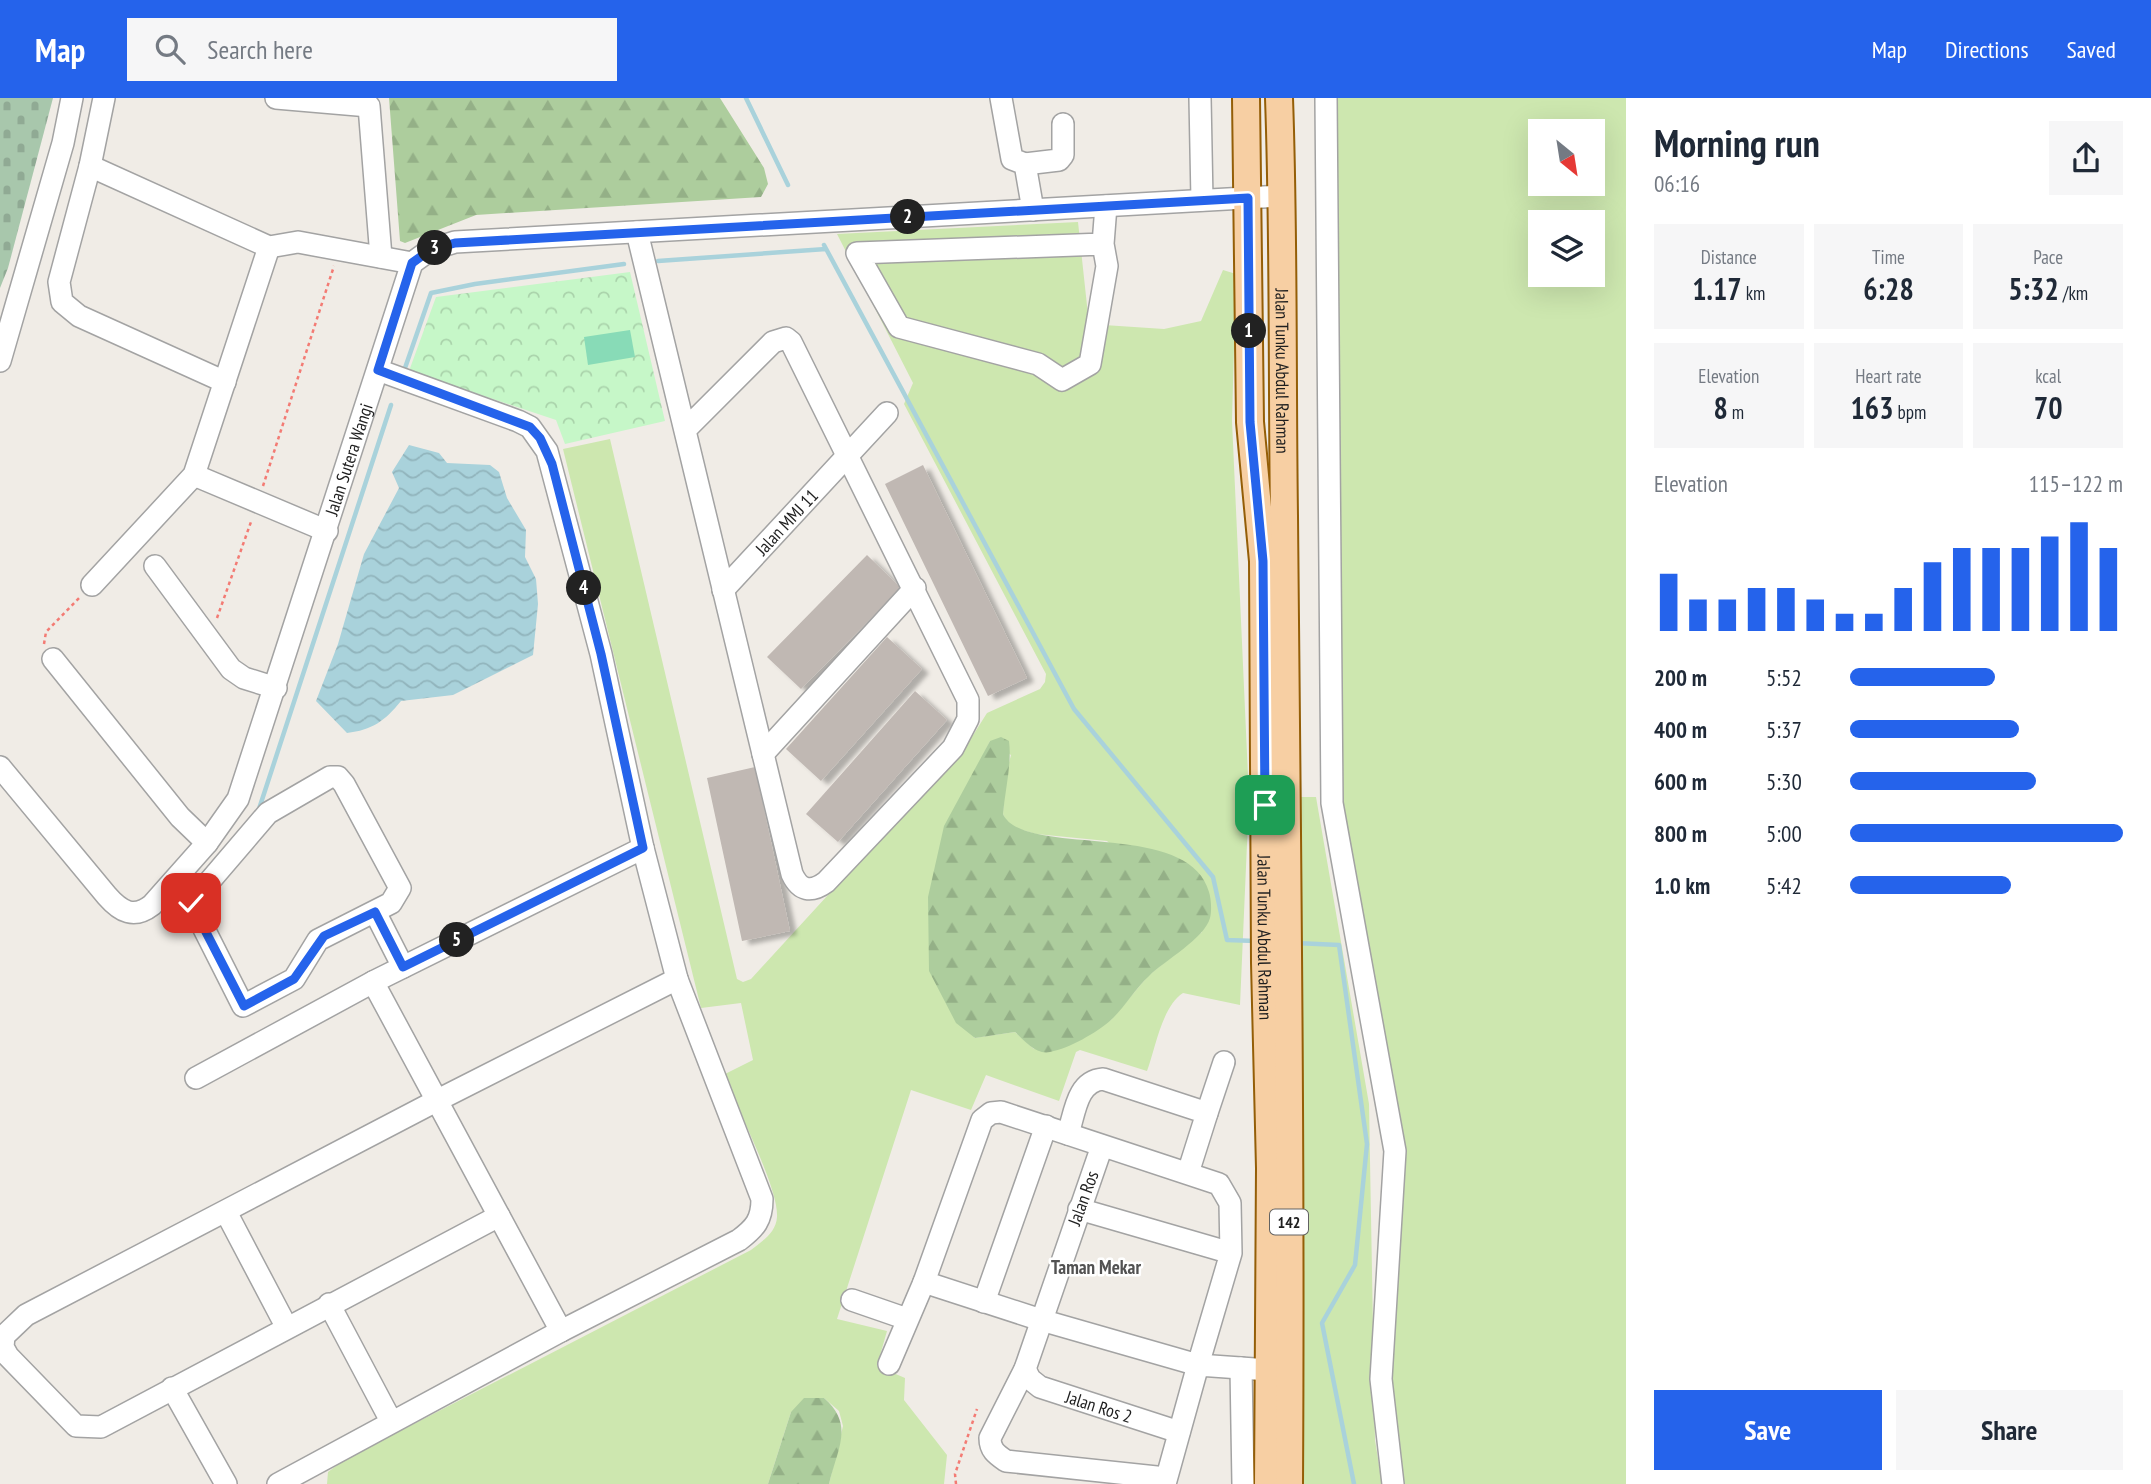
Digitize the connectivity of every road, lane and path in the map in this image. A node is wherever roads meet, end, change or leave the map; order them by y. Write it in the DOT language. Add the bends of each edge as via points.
graph roads {
  1 [pos="72,98"];
  2 [pos="104,98"];
  3 [pos="275,98"];
  4 [pos="1001,98"];
  5 [pos="1200,98"];
  6 [pos="1246,98"];
  7 [pos="1279,98"];
  8 [pos="1326,98"];
  9 [pos="368,102"];
  10 [pos="1063,124"];
  11 [pos="1025,164"];
  12 [pos="90,166"];
  13 [pos="1282,196"];
  14 [pos="1248,198"];
  15 [pos="1202,201"];
  16 [pos="1106,206"];
  17 [pos="1033,210"];
  18 [pos="637,232"];
  19 [pos="1103,244"];
  20 [pos="269,247"];
  21 [pos="339,249"];
  22 [pos="381,257"];
  23 [pos="412,263"];
  24 [pos="0,361"];
  25 [pos="378,370"];
  26 [pos="225,383"];
  27 [pos="887,413"];
  28 [pos="685,430"];
  29 [pos="848,455"];
  30 [pos="194,475"];
  31 [pos="258,502"];
  32 [pos="327,531"];
  33 [pos="155,566"];
  34 [pos="92,584"];
  35 [pos="915,588"];
  36 [pos="723,590"];
  37 [pos="209,638"];
  38 [pos="48,651"];
  39 [pos="276,688"];
  40 [pos="763,754"];
  41 [pos="0,766"];
  42 [pos="207,843"];
  43 [pos="643,848"];
  44 [pos="1278,887"];
  45 [pos="375,912"];
  46 [pos="1277,962"];
  47 [pos="403,967"];
  48 [pos="677,979"];
  49 [pos="373,982"];
  50 [pos="1224,1062"];
  51 [pos="196,1078"];
  52 [pos="436,1101"];
  53 [pos="1207,1113"];
  54 [pos="1046,1126"];
  55 [pos="1068,1134"];
  56 [pos="1102,1146"];
  57 [pos="1188,1173"];
  58 [pos="1079,1209"];
  59 [pos="226,1212"];
  60 [pos="499,1216"];
  61 [pos="1231,1253"];
  62 [pos="924,1282"];
  63 [pos="852,1300"];
  64 [pos="984,1302"];
  65 [pos="329,1304"];
  66 [pos="907,1319"];
  67 [pos="1041,1320"];
  68 [pos="286,1326"];
  69 [pos="561,1331"];
  70 [pos="888,1364"];
  71 [pos="1198,1365"];
  72 [pos="1241,1368"];
  73 [pos="1025,1369"];
  74 [pos="1269,1370"];
  75 [pos="173,1388"];
  76 [pos="977,1409"];
  77 [pos="391,1422"];
  78 [pos="1179,1432"];
  79 [pos="314,1474"];
  80 [pos="1165,1481"];
  81 [pos="226,1484"];
  82 [pos="278,1484"];
  83 [pos="956,1484"];
  84 [pos="1242,1484"];
  85 [pos="1268,1484"];
  86 [pos="1289,1484"];
  87 [pos="1393,1484"];
  1 -- 24 [label="street"];
  2 -- 12 [label="street"];
  3 -- 9 [label="street"];
  4 -- 11 [label="street" via="1012,159"];
  5 -- 15 [label="street"];
  6 -- 14 [label="main road, Jalan Tunku Abdul Rahman / 142"];
  7 -- 13 [label="main road, Jalan Tunku Abdul Rahman / 142"];
  8 -- 87 [label="street" via="1332,803 1395,1151 1381,1380"];
  9 -- 22 [label="street"];
  10 -- 11 [label="street" via="1059,160"];
  11 -- 17 [label="street"];
  12 -- 20 [label="street"];
  12 -- 26 [label="street" via="59,282 62,302 79,316"];
  13 -- 14 [label="street"];
  13 -- 44 [label="main road, Jalan Tunku Abdul Rahman / 142"];
  14 -- 15 [label="street"];
  14 -- 44 [label="main road, Jalan Tunku Abdul Rahman / 142" via="1250,422 1263,561"];
  15 -- 16 [label="street"];
  16 -- 17 [label="street"];
  16 -- 19 [label="street"];
  17 -- 18 [label="street"];
  18 -- 23 [label="street" via="455,243 430,250"];
  18 -- 28 [label="street"];
  19 -- 19 [label="street" via="857,253 899,327 1038,364 1062,380 1090,364 1107,267"];
  20 -- 21 [label="street" via="298,242"];
  20 -- 26 [label="street"];
  21 -- 22 [label="street"];
  21 -- 31 [label="path"];
  22 -- 23 [label="street"];
  23 -- 25 [label="street, Jalan Sutera Wangi"];
  25 -- 32 [label="street, Jalan Sutera Wangi"];
  25 -- 43 [label="street" via="518,421 544,444 601,654"];
  26 -- 30 [label="street"];
  27 -- 29 [label="street, Jalan MMJ 11"];
  28 -- 29 [label="street" via="773,342 786,338"];
  28 -- 36 [label="street"];
  29 -- 35 [label="street"];
  29 -- 36 [label="street, Jalan MMJ 11"];
  30 -- 31 [label="street"];
  30 -- 34 [label="street"];
  31 -- 32 [label="street"];
  31 -- 37 [label="path"];
  32 -- 39 [label="street, Jalan Sutera Wangi"];
  33 -- 37 [label="street"];
  34 -- 38 [label="path" via="46,632"];
  35 -- 40 [label="street"];
  35 -- 40 [label="street" via="962,684 968,719 953,748 817,889 805,890 792,874"];
  36 -- 40 [label="street"];
  37 -- 39 [label="street" via="231,669"];
  38 -- 42 [label="street" via="180,817"];
  39 -- 42 [label="street, Jalan Sutera Wangi" via="238,799"];
  41 -- 42 [label="street, Jalan Sutera Wangi" via="107,897 128,913 143,912 152,905"];
  43 -- 47 [label="street"];
  43 -- 48 [label="street"];
  44 -- 46 [label="main road, Jalan Tunku Abdul Rahman / 142"];
  45 -- 45 [label="street" via="391,903 400,888 338,777 330,777 268,813 191,903 244,1006 294,979 324,936"];
  45 -- 47 [label="street"];
  46 -- 74 [label="main road, Jalan Tunku Abdul Rahman / 142"];
  46 -- 86 [label="main road, Jalan Tunku Abdul Rahman / 142"];
  47 -- 49 [label="street"];
  48 -- 52 [label="street"];
  48 -- 69 [label="street" via="762,1199 762,1214 739,1240"];
  49 -- 51 [label="street"];
  49 -- 52 [label="street"];
  50 -- 53 [label="street"];
  52 -- 59 [label="street"];
  52 -- 60 [label="street"];
  53 -- 55 [label="street" via="1103,1079 1093,1080 1084,1086"];
  53 -- 57 [label="street"];
  54 -- 55 [label="street"];
  54 -- 62 [label="street" via="1001,1112 982,1120"];
  54 -- 64 [label="street"];
  55 -- 56 [label="street"];
  56 -- 57 [label="street"];
  56 -- 58 [label="street, Jalan Ros"];
  57 -- 61 [label="street" via="1219,1184 1226,1193"];
  58 -- 61 [label="street"];
  58 -- 67 [label="street, Jalan Ros"];
  59 -- 68 [label="street"];
  59 -- 75 [label="street" via="26,1315 4,1336 8,1356 76,1426 101,1427"];
  60 -- 65 [label="street"];
  60 -- 69 [label="street"];
  61 -- 71 [label="street"];
  62 -- 64 [label="street"];
  62 -- 66 [label="street"];
  63 -- 66 [label="street"];
  64 -- 67 [label="street"];
  65 -- 68 [label="street"];
  65 -- 77 [label="street"];
  66 -- 70 [label="street"];
  67 -- 71 [label="street"];
  67 -- 73 [label="street, Jalan Ros"];
  68 -- 75 [label="street"];
  69 -- 77 [label="street"];
  71 -- 72 [label="street"];
  71 -- 78 [label="street"];
  72 -- 74 [label="street"];
  72 -- 84 [label="street"];
  73 -- 78 [label="street, Jalan Ros 2" via="1040,1387"];
  73 -- 80 [label="street, Jalan Ros" via="990,1438 994,1453 1006,1461"];
  74 -- 85 [label="main road, Jalan Tunku Abdul Rahman / 142"];
  75 -- 81 [label="street"];
  76 -- 83 [label="path" via="955,1474"];
  77 -- 79 [label="street"];
  78 -- 80 [label="street"];
  79 -- 82 [label="street"];
}
